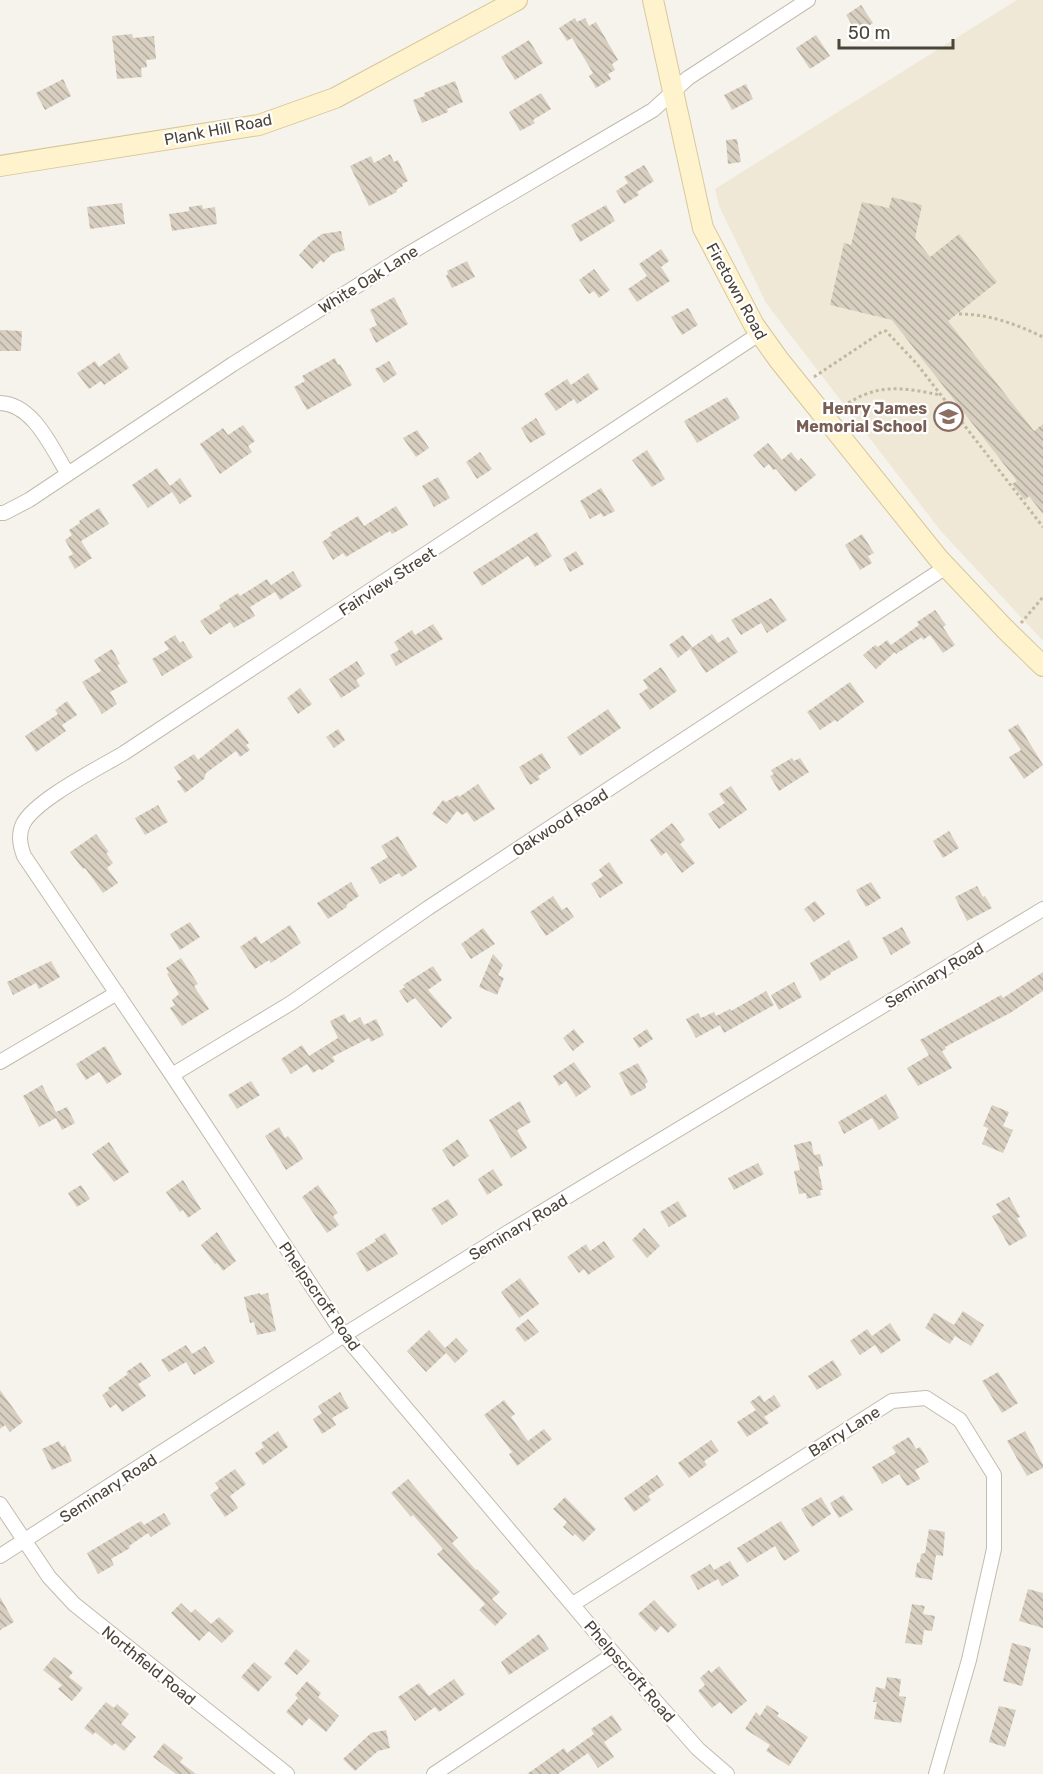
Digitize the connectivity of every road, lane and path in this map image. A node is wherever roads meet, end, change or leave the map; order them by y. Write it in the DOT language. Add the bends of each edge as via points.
graph roads {
  1 [pos="517,0"];
  2 [pos="653,0"];
  3 [pos="808,0"];
  4 [pos="672,92"];
  5 [pos="0,166"];
  6 [pos="959,314"];
  7 [pos="759,334"];
  8 [pos="1043,337"];
  9 [pos="806,371"];
  10 [pos="812,378"];
  11 [pos="818,386"];
  12 [pos="940,395"];
  13 [pos="0,403"];
  14 [pos="840,413"];
  15 [pos="68,474"];
  16 [pos="0,513"];
  17 [pos="1043,527"];
  18 [pos="946,567"];
  19 [pos="1043,597"];
  20 [pos="1013,618"];
  21 [pos="1043,666"];
  22 [pos="20,832"];
  23 [pos="1043,909"];
  24 [pos="117,993"];
  25 [pos="0,1062"];
  26 [pos="172,1075"];
  27 [pos="344,1335"];
  28 [pos="0,1504"];
  29 [pos="26,1541"];
  30 [pos="0,1556"];
  31 [pos="573,1604"];
  32 [pos="614,1654"];
  33 [pos="287,1774"];
  34 [pos="434,1774"];
  35 [pos="726,1774"];
  36 [pos="936,1774"];
  1 -- 5 [label="street, Plank Hill Road" via="335,98 259,125"];
  2 -- 4 [label="street, Firetown Road"];
  3 -- 4 [label="street, White Oak Lane"];
  4 -- 7 [label="street, Firetown Road" via="703,228"];
  4 -- 15 [label="street, White Oak Lane" via="653,110 403,257"];
  6 -- 8 [label="path" via="990,317"];
  7 -- 18 [label="street, Firetown Road"];
  7 -- 22 [label="street, Fairview Street" via="60,792 30,814"];
  9 -- 10 [label="path"];
  10 -- 11 [label="path"];
  10 -- 12 [label="path" via="886,331"];
  12 -- 14 [label="path" via="890,389 862,395 836,408"];
  12 -- 17 [label="path"];
  13 -- 15 [label="street" via="20,409 33,419"];
  15 -- 16 [label="street, White Oak Lane" via="29,500"];
  18 -- 21 [label="street, Firetown Road"];
  18 -- 26 [label="street, Oakwood Road" via="428,908 291,1003"];
  19 -- 20 [label="path" via="1020,625"];
  22 -- 24 [label="street, Phelpscroft Road" via="24,856"];
  23 -- 27 [label="street, Seminary Road"];
  24 -- 25 [label="street"];
  24 -- 26 [label="street, Phelpscroft Road"];
  26 -- 27 [label="street, Phelpscroft Road"];
  27 -- 29 [label="street, Seminary Road"];
  27 -- 31 [label="street, Phelpscroft Road"];
  28 -- 29 [label="street, Northfield Road"];
  29 -- 30 [label="street, Seminary Road"];
  29 -- 33 [label="street, Northfield Road" via="49,1577 74,1604"];
  31 -- 32 [label="street, Phelpscroft Road"];
  31 -- 36 [label="street, Barry Lane" via="892,1401 926,1398 960,1420 994,1475 994,1549 969,1660"];
  32 -- 34 [label="street"];
  32 -- 35 [label="street, Phelpscroft Road" via="698,1749"];
}
